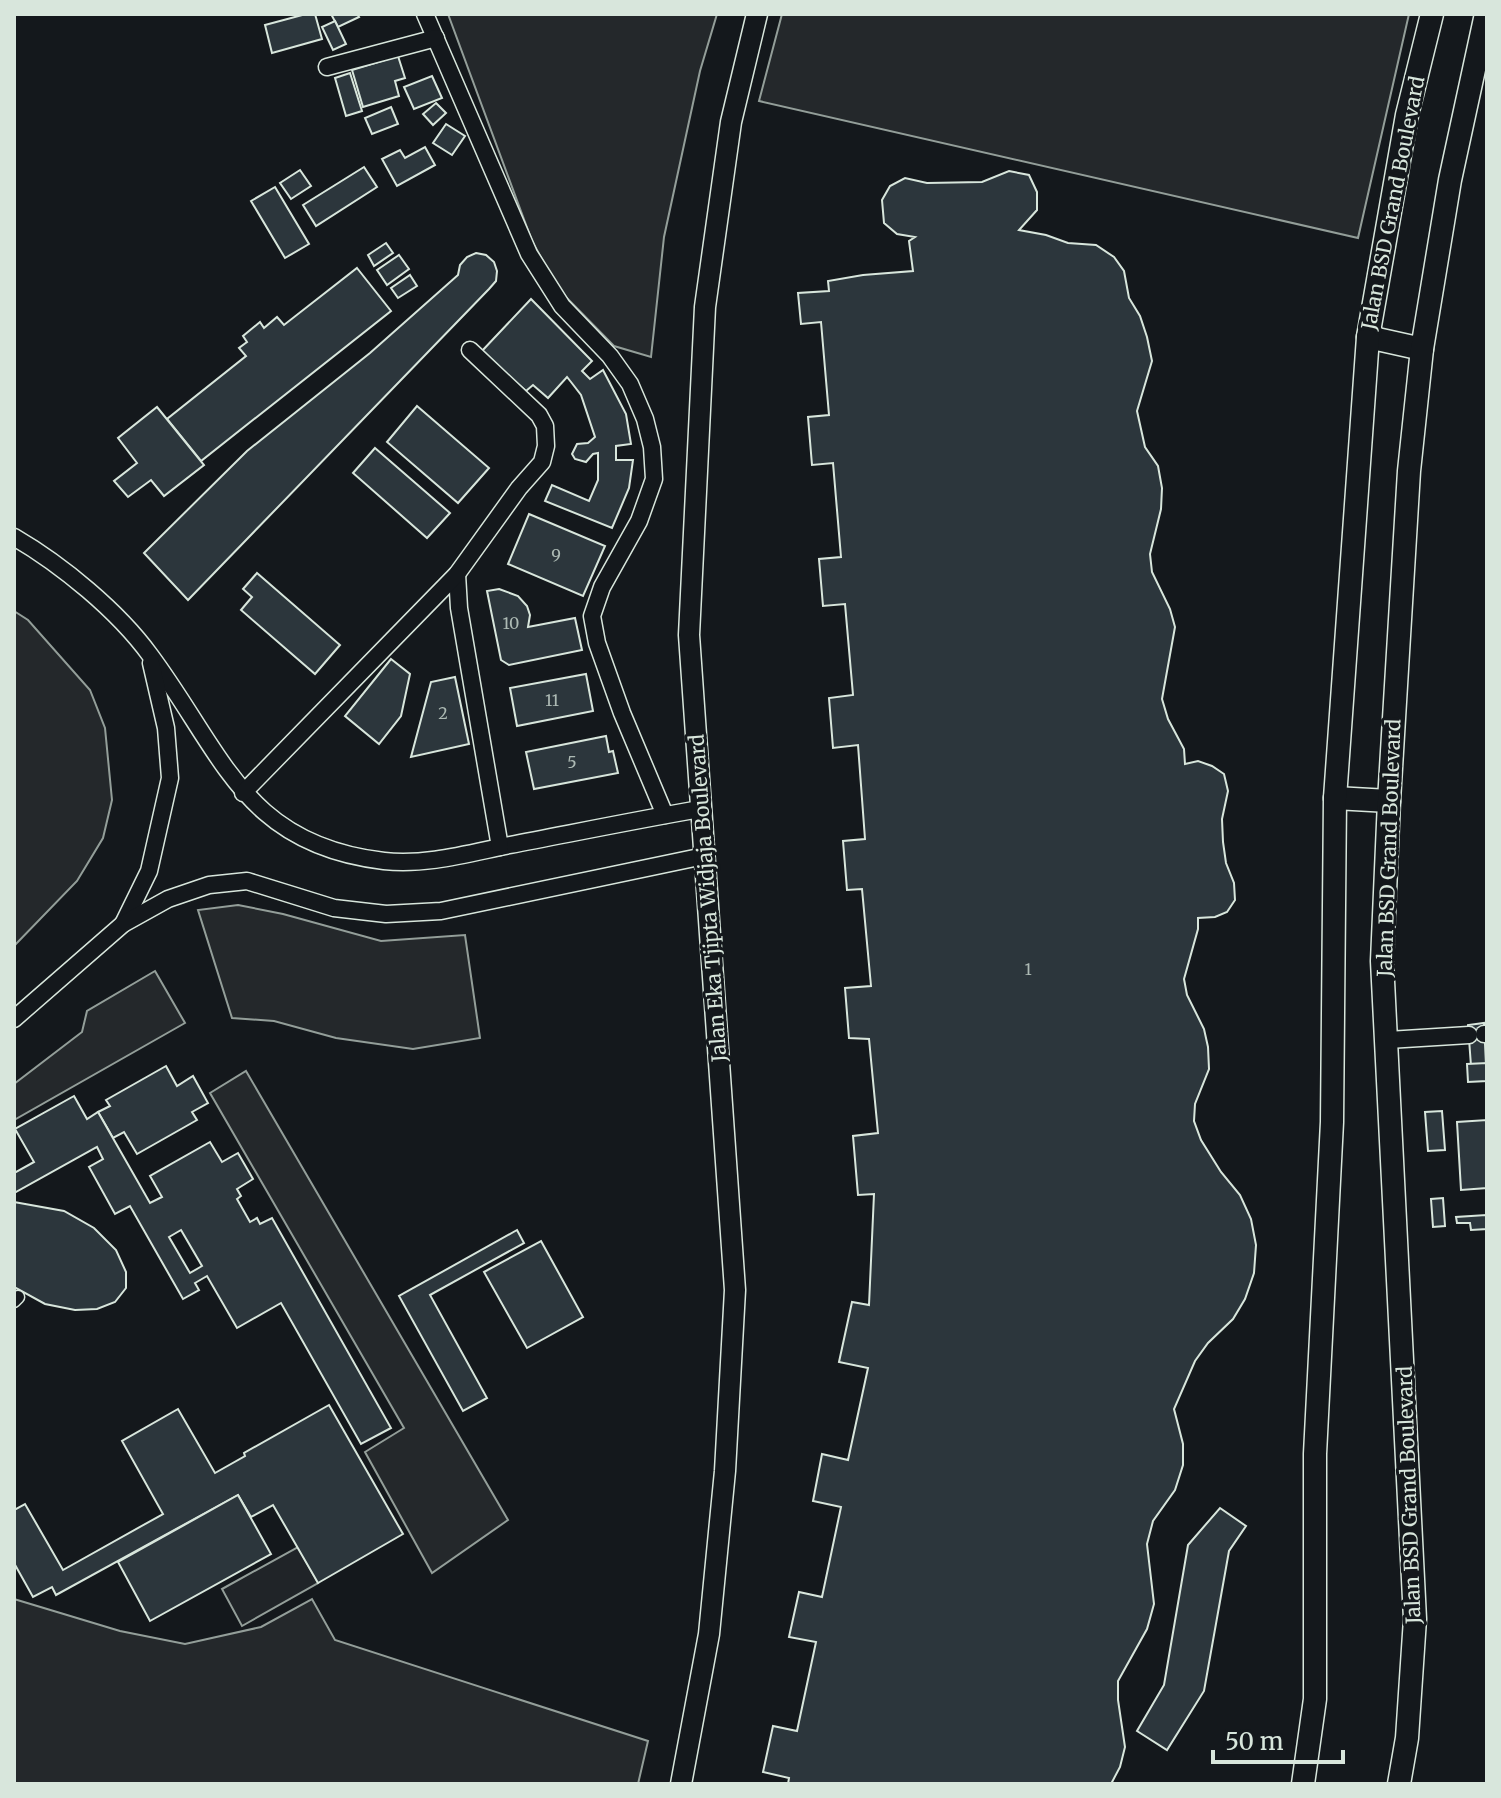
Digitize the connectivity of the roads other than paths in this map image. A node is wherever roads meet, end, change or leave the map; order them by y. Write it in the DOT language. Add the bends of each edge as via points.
graph roads {
  1 [pos="425,14"];
  2 [pos="757,14"];
  3 [pos="1432,14"];
  4 [pos="1486,14"];
  5 [pos="436,38"];
  6 [pos="327,67"];
  7 [pos="1368,337"];
  8 [pos="1422,349"];
  9 [pos="470,350"];
  10 [pos="14,537"];
  11 [pos="457,574"];
  12 [pos="149,653"];
  13 [pos="243,793"];
  14 [pos="1335,798"];
  15 [pos="1389,801"];
  16 [pos="700,809"];
  17 [pos="665,815"];
  18 [pos="500,847"];
  19 [pos="704,856"];
  20 [pos="123,924"];
  21 [pos="14,1019"];
  22 [pos="1480,1035"];
  23 [pos="1388,1040"];
  24 [pos="681,1784"];
  25 [pos="1303,1784"];
  26 [pos="1399,1784"];
  1 -- 5 [label="street"];
  2 -- 16 [label="street, Jalan Eka Tjipta Widjaja Boulevard" via="731,122 705,307 689,635"];
  3 -- 7 [label="main road, Jalan BSD Grand Boulevard" via="1407,115"];
  4 -- 8 [label="main road, Jalan BSD Grand Boulevard" via="1450,180"];
  5 -- 6 [label="street"];
  5 -- 17 [label="street" via="529,254 562,306 610,356 645,419 654,479 592,616 622,713"];
  7 -- 8 [label="main road"];
  7 -- 14 [label="main road, Jalan BSD Grand Boulevard"];
  8 -- 15 [label="main road, Jalan BSD Grand Boulevard" via="1409,471"];
  9 -- 11 [label="street" via="539,415 546,446 542,462"];
  10 -- 12 [label="street" via="91,594"];
  11 -- 13 [label="street"];
  11 -- 18 [label="street"];
  12 -- 13 [label="street"];
  12 -- 20 [label="street" via="166,728 170,778 149,871"];
  13 -- 18 [label="street" via="266,816 339,852 386,861 434,860"];
  14 -- 15 [label="main road"];
  14 -- 25 [label="main road, Jalan BSD Grand Boulevard" via="1332,1122 1315,1454 1315,1699"];
  15 -- 23 [label="main road, Jalan BSD Grand Boulevard" via="1382,961"];
  16 -- 17 [label="street"];
  16 -- 19 [label="street, Jalan Eka Tjipta Widjaja Boulevard"];
  17 -- 18 [label="street"];
  19 -- 20 [label="street" via="427,912 334,908 247,881 168,899"];
  19 -- 24 [label="street, Jalan Eka Tjipta Widjaja Boulevard" via="735,1290 709,1634"];
  20 -- 21 [label="street"];
  22 -- 23 [label="street"];
  23 -- 26 [label="main road, Jalan BSD Grand Boulevard" via="1415,1619"];
}
